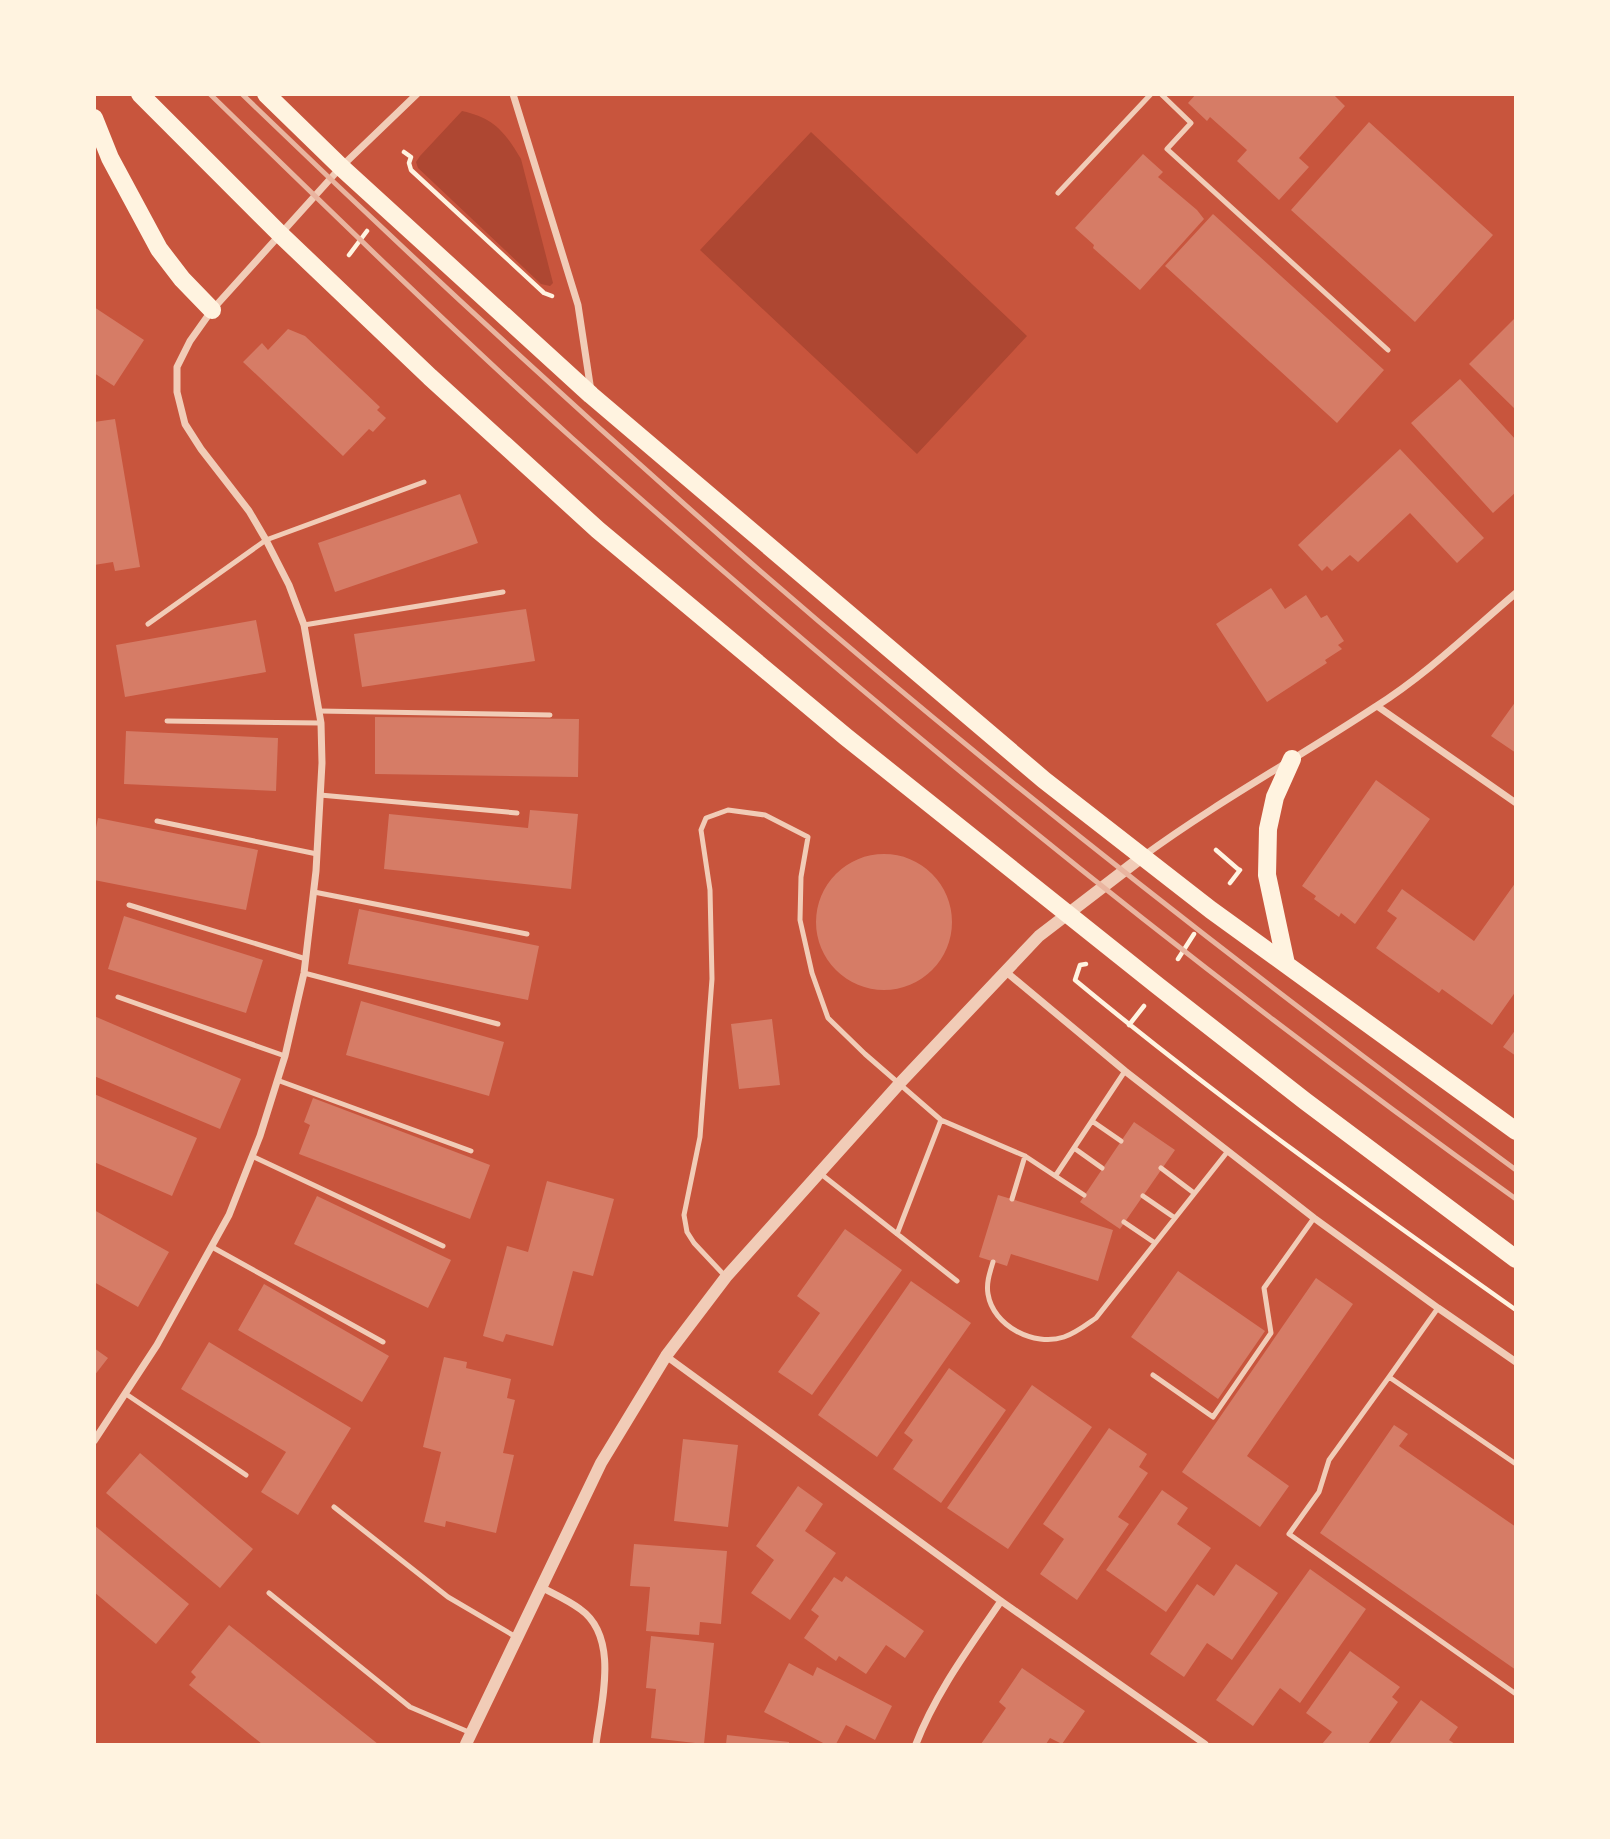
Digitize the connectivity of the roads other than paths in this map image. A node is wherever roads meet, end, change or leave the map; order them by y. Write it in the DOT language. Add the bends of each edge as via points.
graph roads {
  1 [pos="140,94"];
  2 [pos="266,94"];
  3 [pos="417,94"];
  4 [pos="513,94"];
  5 [pos="1151,94"];
  6 [pos="1161,94"];
  7 [pos="94,118"];
  8 [pos="341,167"];
  9 [pos="1058,193"];
  10 [pos="281,234"];
  11 [pos="212,310"];
  12 [pos="1388,350"];
  13 [pos="591,395"];
  14 [pos="424,482"];
  15 [pos="267,540"];
  16 [pos="503,592"];
  17 [pos="1516,593"];
  18 [pos="148,624"];
  19 [pos="304,625"];
  20 [pos="1377,706"];
  21 [pos="319,711"];
  22 [pos="550,715"];
  23 [pos="167,721"];
  24 [pos="321,723"];
  25 [pos="1292,759"];
  26 [pos="320,795"];
  27 [pos="1516,803"];
  28 [pos="517,813"];
  29 [pos="157,821"];
  30 [pos="317,854"];
  31 [pos="1142,857"];
  32 [pos="314,892"];
  33 [pos="129,905"];
  34 [pos="1067,914"];
  35 [pos="527,934"];
  36 [pos="306,959"];
  37 [pos="1286,964"];
  38 [pos="1004,971"];
  39 [pos="304,973"];
  40 [pos="118,996"];
  41 [pos="498,1024"];
  42 [pos="285,1056"];
  43 [pos="1125,1071"];
  44 [pos="277,1080"];
  45 [pos="900,1083"];
  46 [pos="941,1120"];
  47 [pos="1091,1121"];
  48 [pos="1516,1130"];
  49 [pos="1121,1141"];
  50 [pos="1074,1148"];
  51 [pos="471,1151"];
  52 [pos="1228,1151"];
  53 [pos="252,1156"];
  54 [pos="1025,1156"];
  55 [pos="1102,1168"];
  56 [pos="1161,1168"];
  57 [pos="818,1172"];
  58 [pos="1056,1175"];
  59 [pos="1194,1193"];
  60 [pos="1084,1195"];
  61 [pos="1143,1196"];
  62 [pos="1012,1199"];
  63 [pos="1314,1217"];
  64 [pos="1175,1218"];
  65 [pos="1124,1222"];
  66 [pos="897,1234"];
  67 [pos="1155,1244"];
  68 [pos="443,1246"];
  69 [pos="212,1247"];
  70 [pos="1516,1259"];
  71 [pos="993,1262"];
  72 [pos="726,1277"];
  73 [pos="957,1281"];
  74 [pos="1438,1308"];
  75 [pos="383,1342"];
  76 [pos="666,1356"];
  77 [pos="1516,1362"];
  78 [pos="1153,1375"];
  79 [pos="1389,1377"];
  80 [pos="126,1394"];
  81 [pos="94,1441"];
  82 [pos="1516,1464"];
  83 [pos="246,1475"];
  84 [pos="334,1507"];
  85 [pos="541,1587"];
  86 [pos="269,1593"];
  87 [pos="1001,1601"];
  88 [pos="516,1637"];
  89 [pos="1516,1694"];
  90 [pos="469,1739"];
  91 [pos="596,1745"];
  92 [pos="916,1745"];
  93 [pos="1205,1745"];
  1 -- 10 [label="main road"];
  2 -- 8 [label="main road"];
  3 -- 8 [label="street"];
  4 -- 13 [label="street" via="578,306"];
  5 -- 9 [label="lane"];
  6 -- 12 [label="lane" via="1191,122 1167,149"];
  7 -- 11 [label="main road" via="159,249"];
  8 -- 10 [label="street"];
  8 -- 13 [label="main road"];
  10 -- 11 [label="street"];
  10 -- 34 [label="main road" via="598,530"];
  11 -- 15 [label="street" via="177,367 177,391 185,424 195,441"];
  13 -- 31 [label="main road" via="1044,780"];
  14 -- 15 [label="lane"];
  15 -- 18 [label="lane"];
  15 -- 19 [label="street"];
  16 -- 19 [label="lane"];
  17 -- 20 [label="street" via="1432,666"];
  19 -- 21 [label="street"];
  20 -- 25 [label="street"];
  20 -- 27 [label="street"];
  21 -- 22 [label="lane"];
  21 -- 24 [label="street"];
  23 -- 24 [label="lane"];
  24 -- 26 [label="street"];
  25 -- 31 [label="street"];
  25 -- 37 [label="main road" via="1275,797 1268,829 1267,875"];
  26 -- 28 [label="lane"];
  26 -- 30 [label="street"];
  29 -- 30 [label="lane"];
  30 -- 32 [label="street"];
  31 -- 34 [label="street"];
  31 -- 37 [label="main road"];
  32 -- 35 [label="lane"];
  32 -- 36 [label="street"];
  33 -- 36 [label="lane"];
  34 -- 38 [label="street"];
  34 -- 70 [label="main road"];
  36 -- 39 [label="street"];
  37 -- 48 [label="main road"];
  38 -- 43 [label="street"];
  38 -- 45 [label="street"];
  39 -- 41 [label="lane"];
  39 -- 42 [label="street"];
  40 -- 42 [label="lane"];
  42 -- 44 [label="street"];
  43 -- 47 [label="lane"];
  43 -- 52 [label="street"];
  44 -- 51 [label="lane"];
  44 -- 53 [label="street"];
  45 -- 46 [label="lane"];
  45 -- 57 [label="street"];
  45 -- 72 [label="lane" via="828,1018 800,920 808,837 765,815 728,810 706,818 701,830 710,890 711,1004 700,1137 684,1215 694,1243"];
  46 -- 54 [label="lane"];
  46 -- 66 [label="lane"];
  47 -- 49 [label="lane"];
  47 -- 50 [label="lane"];
  50 -- 55 [label="lane"];
  50 -- 58 [label="lane"];
  52 -- 59 [label="lane"];
  52 -- 63 [label="street"];
  53 -- 68 [label="lane"];
  53 -- 69 [label="street"];
  54 -- 58 [label="lane"];
  54 -- 62 [label="lane"];
  56 -- 59 [label="lane"];
  57 -- 66 [label="lane"];
  57 -- 72 [label="street"];
  58 -- 60 [label="lane"];
  59 -- 64 [label="lane"];
  61 -- 64 [label="lane"];
  63 -- 74 [label="street"];
  63 -- 78 [label="lane" via="1264,1288 1271,1333 1213,1417"];
  64 -- 67 [label="lane"];
  65 -- 67 [label="lane"];
  66 -- 73 [label="lane"];
  67 -- 71 [label="lane" via="1096,1318 1062,1338 1023,1335 999,1318 988,1293"];
  69 -- 75 [label="lane"];
  69 -- 80 [label="street"];
  72 -- 76 [label="street"];
  74 -- 77 [label="street"];
  74 -- 79 [label="lane"];
  76 -- 85 [label="street" via="601,1463"];
  76 -- 87 [label="street"];
  79 -- 82 [label="lane"];
  79 -- 89 [label="lane" via="1329,1460 1319,1492 1289,1534"];
  80 -- 81 [label="street"];
  80 -- 83 [label="lane"];
  84 -- 88 [label="lane" via="448,1597"];
  85 -- 88 [label="street"];
  85 -- 91 [label="street" via="582,1610 599,1629 604,1685"];
  86 -- 90 [label="lane" via="410,1707"];
  87 -- 92 [label="street" via="951,1674"];
  87 -- 93 [label="street"];
  88 -- 90 [label="street"];
}
